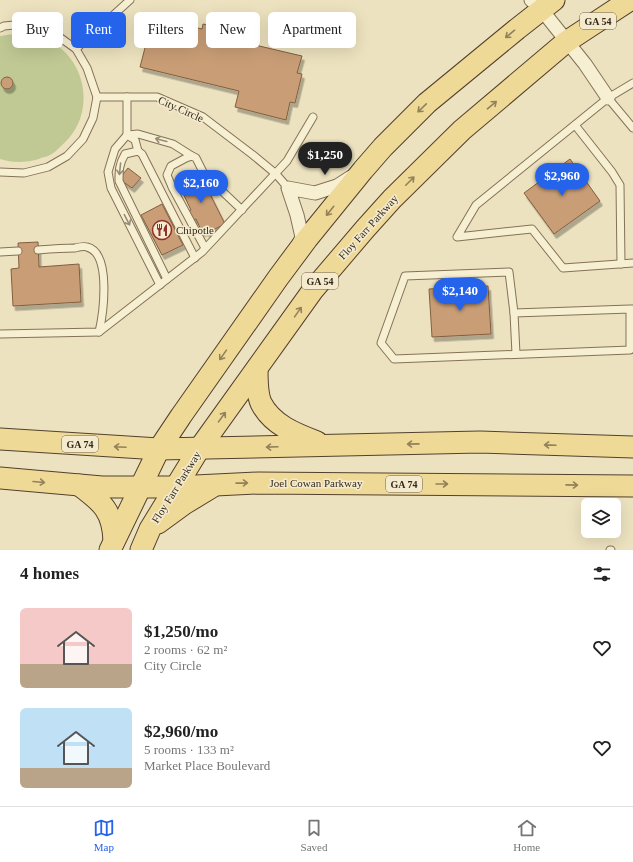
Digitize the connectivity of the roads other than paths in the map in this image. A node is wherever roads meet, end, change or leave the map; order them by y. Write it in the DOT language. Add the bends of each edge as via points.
graph roads {
  1 [pos="130,0"];
  2 [pos="630,0"];
  3 [pos="542,3"];
  4 [pos="0,28"];
  5 [pos="566,42"];
  6 [pos="76,49"];
  7 [pos="633,83"];
  8 [pos="127,97"];
  9 [pos="97,98"];
  10 [pos="608,98"];
  11 [pos="313,117"];
  12 [pos="575,125"];
  13 [pos="633,128"];
  14 [pos="127,135"];
  15 [pos="138,151"];
  16 [pos="192,156"];
  17 [pos="363,170"];
  18 [pos="0,172"];
  19 [pos="276,174"];
  20 [pos="288,188"];
  21 [pos="242,210"];
  22 [pos="205,248"];
  23 [pos="18,250"];
  24 [pos="38,250"];
  25 [pos="0,252"];
  26 [pos="195,258"];
  27 [pos="290,262"];
  28 [pos="633,263"];
  29 [pos="621,264"];
  30 [pos="167,279"];
  31 [pos="160,285"];
  32 [pos="631,309"];
  33 [pos="514,313"];
  34 [pos="100,332"];
  35 [pos="0,334"];
  36 [pos="516,354"];
  37 [pos="257,369"];
  38 [pos="0,428"];
  39 [pos="9,440"];
  40 [pos="325,445"];
  41 [pos="632,447"];
  42 [pos="159,449"];
  43 [pos="199,449"];
  44 [pos="0,478"];
  45 [pos="219,484"];
  46 [pos="79,485"];
  47 [pos="633,486"];
  48 [pos="140,487"];
  49 [pos="175,487"];
  50 [pos="150,529"];
  51 [pos="112,546"];
  52 [pos="141,550"];
  1 -- 6 [label="lane"];
  2 -- 5 [label="main road, Floy Farr Parkway / GA 54"];
  3 -- 5 [label="street"];
  3 -- 17 [label="main road, GA 54, one-way" via="427,103"];
  4 -- 6 [label="lane" via="25,24 51,31"];
  5 -- 10 [label="street"];
  37 -- 5 [label="main road, Floy Farr Parkway / GA 54, one-way" via="313,290 392,199 462,130"];
  6 -- 9 [label="lane" via="87,68"];
  7 -- 10 [label="lane"];
  8 -- 9 [label="lane, City Circle"];
  8 -- 14 [label="lane"];
  8 -- 19 [label="lane, City Circle" via="157,97 203,117"];
  9 -- 18 [label="lane" via="93,118 83,139 67,156 48,168 24,173"];
  10 -- 12 [label="lane"];
  10 -- 13 [label="lane"];
  11 -- 19 [label="lane" via="287,161"];
  12 -- 29 [label="lane" via="620,185"];
  12 -- 29 [label="lane" via="476,205 457,238 532,229 563,268"];
  14 -- 15 [label="lane" via="135,140"];
  16 -- 14 [label="lane, one-way" via="173,144 138,134"];
  14 -- 31 [label="lane, one-way" via="115,149 111,162 108,172 111,188"];
  15 -- 26 [label="lane" via="142,154"];
  15 -- 30 [label="lane, one-way" via="125,154 119,169 119,181"];
  16 -- 21 [label="lane" via="196,158 204,174"];
  16 -- 22 [label="lane" via="171,166 167,175"];
  17 -- 20 [label="street" via="337,186 315,193"];
  17 -- 27 [label="main road, GA 54, one-way"];
  19 -- 20 [label="lane, City Circle"];
  19 -- 21 [label="lane"];
  20 -- 27 [label="street, City Circle" via="302,237"];
  21 -- 22 [label="lane"];
  22 -- 26 [label="lane"];
  23 -- 25 [label="lane"];
  24 -- 34 [label="lane" via="87,247 99,257 104,276 104,312"];
  26 -- 30 [label="lane"];
  27 -- 42 [label="main road, GA 54, one-way"];
  28 -- 29 [label="lane"];
  30 -- 31 [label="lane"];
  31 -- 34 [label="lane"];
  32 -- 33 [label="lane"];
  32 -- 36 [label="lane" via="630,350"];
  33 -- 36 [label="lane"];
  33 -- 36 [label="lane" via="509,272 405,276 381,343 394,359"];
  34 -- 35 [label="lane"];
  37 -- 40 [label="main road" via="261,403 271,417 289,431"];
  43 -- 37 [label="main road, Floy Farr Parkway / GA 54, one-way"];
  38 -- 39 [label="street"];
  42 -- 39 [label="main road, GA 74, one-way"];
  41 -- 40 [label="main road, GA 74, one-way" via="480,442"];
  40 -- 43 [label="main road, GA 74, one-way"];
  42 -- 43 [label="main road, GA 74"];
  42 -- 48 [label="main road, GA 54"];
  43 -- 49 [label="main road, Floy Farr Parkway / GA 54"];
  44 -- 46 [label="main road, Joel Cowan Parkway / GA 74, one-way"];
  45 -- 47 [label="main road, Joel Cowan Parkway / GA 74, one-way"];
  45 -- 49 [label="main road, Joel Cowan Parkway / GA 74"];
  45 -- 50 [label="main road" via="184,504"];
  46 -- 48 [label="main road, Joel Cowan Parkway / GA 74"];
  46 -- 51 [label="main road" via="93,495 108,512 114,526"];
  48 -- 49 [label="main road, Joel Cowan Parkway / GA 74"];
  48 -- 51 [label="main road, GA 54"];
  49 -- 50 [label="main road, Floy Farr Parkway / GA 54"];
  50 -- 52 [label="main road, Floy Farr Parkway / GA 54"];
}
